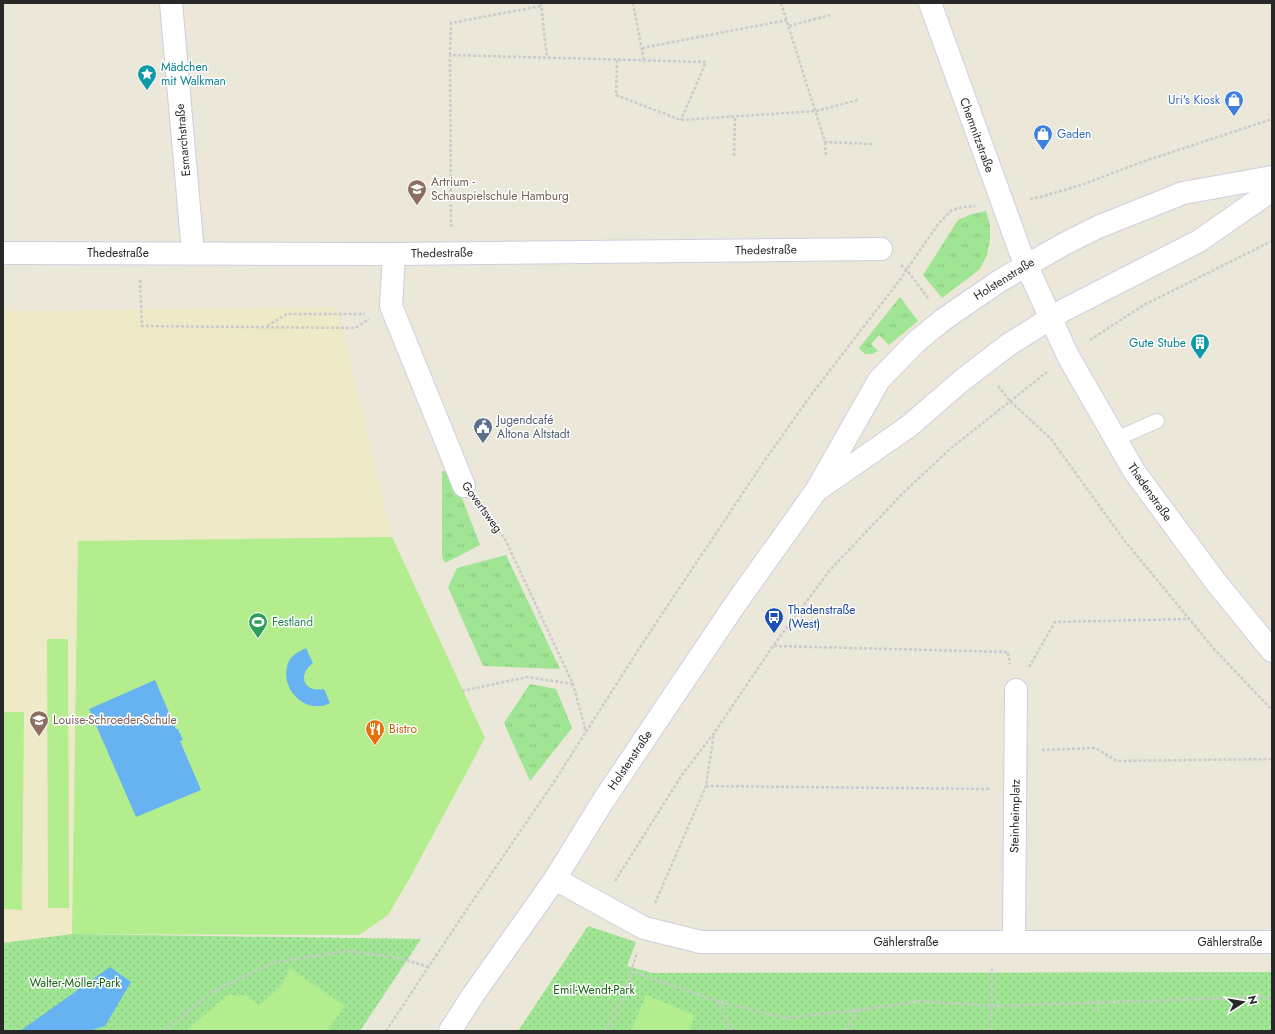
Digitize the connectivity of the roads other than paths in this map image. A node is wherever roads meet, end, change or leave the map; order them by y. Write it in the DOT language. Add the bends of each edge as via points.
graph roads {
  1 [pos="171,3"];
  2 [pos="930,3"];
  3 [pos="1272,177"];
  4 [pos="1272,190"];
  5 [pos="881,248"];
  6 [pos="3,253"];
  7 [pos="193,253"];
  8 [pos="394,254"];
  9 [pos="1026,266"];
  10 [pos="1050,318"];
  11 [pos="1156,422"];
  12 [pos="1116,439"];
  13 [pos="464,486"];
  14 [pos="816,491"];
  15 [pos="1272,651"];
  16 [pos="1016,690"];
  17 [pos="555,879"];
  18 [pos="1014,942"];
  19 [pos="1272,942"];
  20 [pos="450,1031"];
  1 -- 7 [label="street, Esmarchstraße"];
  2 -- 9 [label="street, Chemnitzstraße"];
  3 -- 9 [label="street, Holstenstraße" via="1182,193 1098,227"];
  4 -- 10 [label="street, Holstenstraße" via="1199,241"];
  5 -- 8 [label="street, Thedestraße"];
  6 -- 7 [label="street, Thedestraße"];
  7 -- 8 [label="street, Thedestraße"];
  8 -- 13 [label="street, Govertsweg" via="391,306"];
  9 -- 10 [label="street, Chemnitzstraße"];
  9 -- 14 [label="street, Holstenstraße" via="944,319 917,341 878,380"];
  10 -- 12 [label="street, Thadenstraße" via="1068,356"];
  10 -- 14 [label="street, Holstenstraße" via="1008,345 908,427"];
  11 -- 12 [label="lane"];
  12 -- 15 [label="street, Thadenstraße" via="1134,471 1215,582"];
  14 -- 17 [label="street, Holstenstraße" via="736,603 607,795"];
  16 -- 18 [label="street, Steinheimplatz"];
  17 -- 18 [label="street, Gählerstraße" via="644,928 701,942"];
  17 -- 20 [label="street, Holstenstraße"];
  18 -- 19 [label="street, Gählerstraße"];
}
